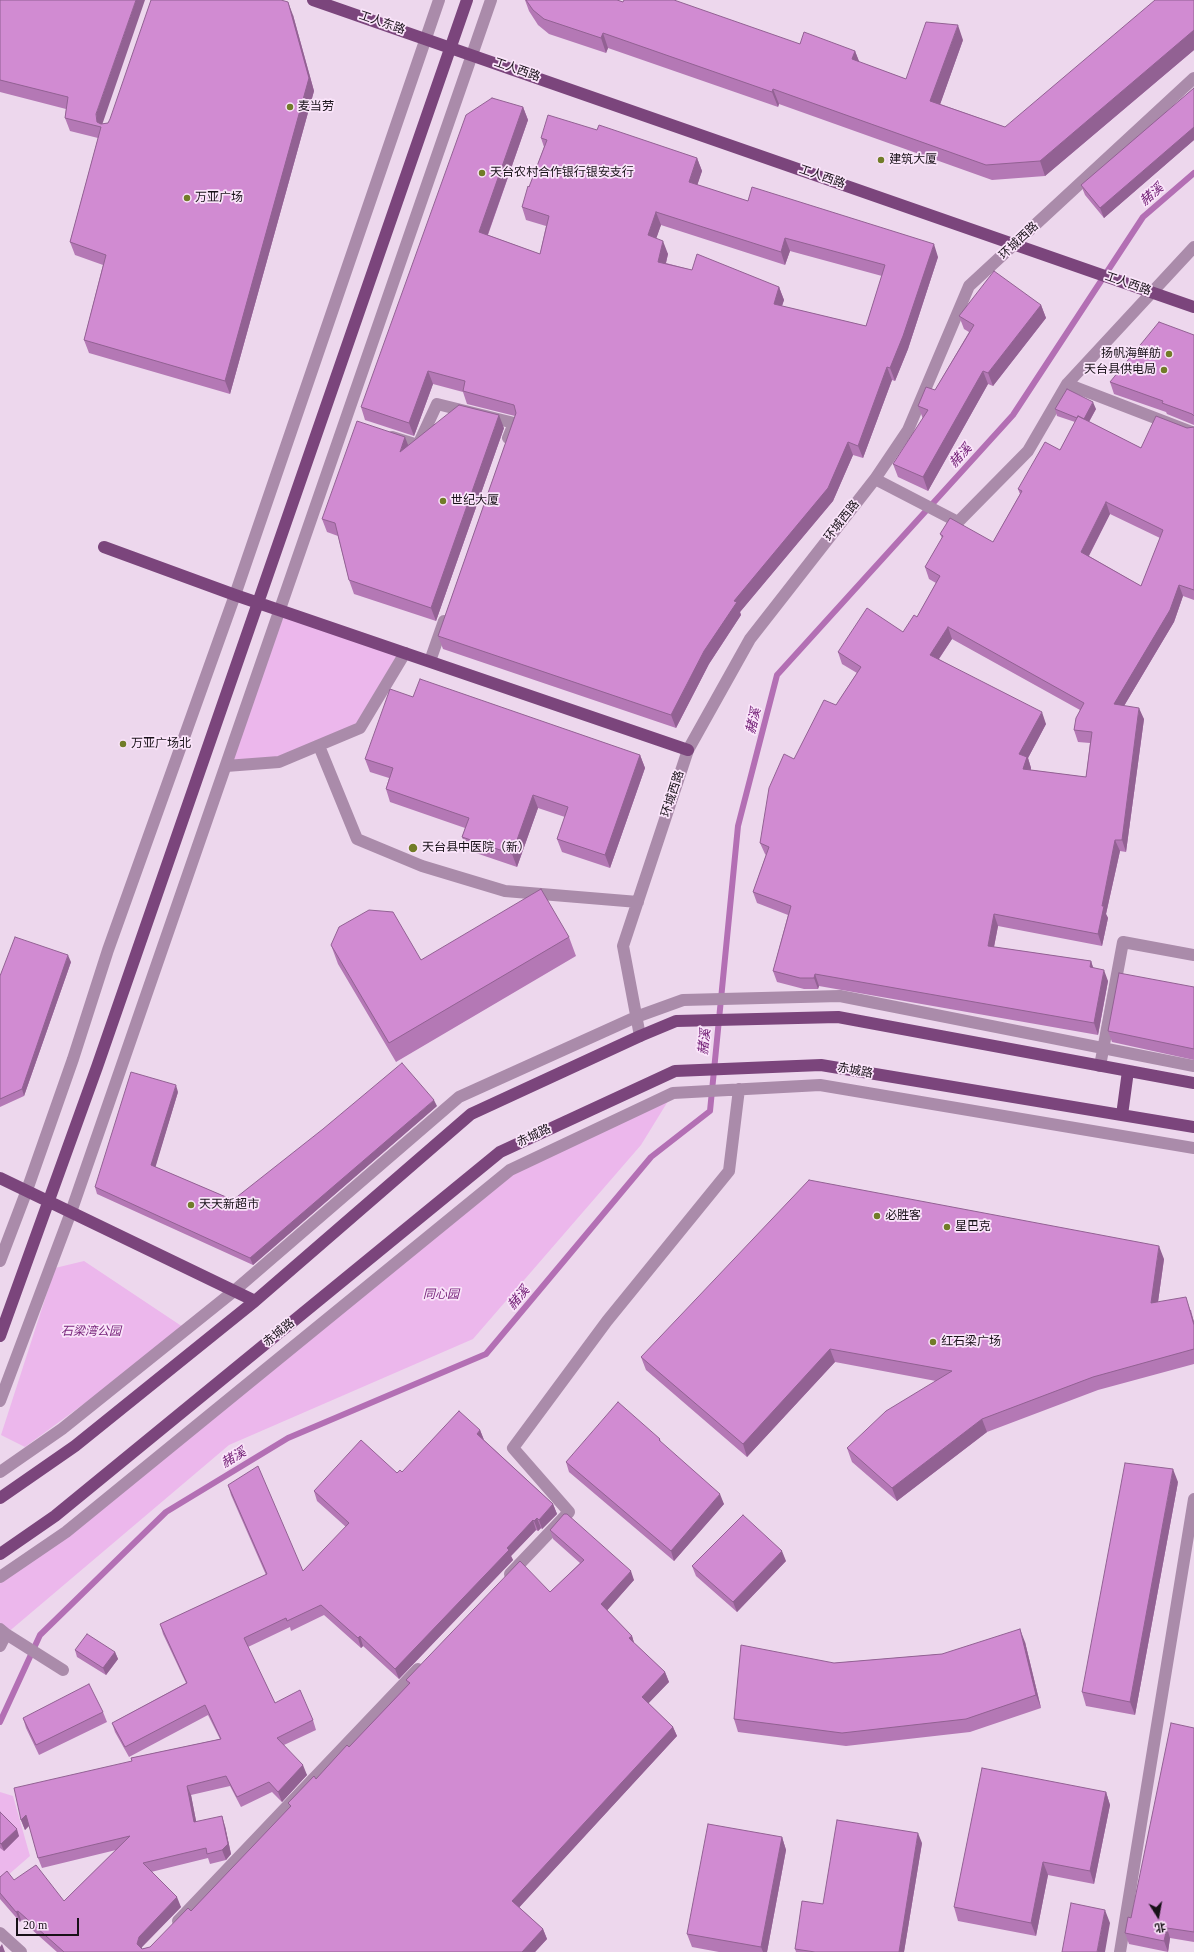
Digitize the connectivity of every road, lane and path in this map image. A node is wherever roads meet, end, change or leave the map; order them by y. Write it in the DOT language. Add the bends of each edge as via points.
graph roads {
  1 [pos="313,0"];
  2 [pos="439,0"];
  3 [pos="467,0"];
  4 [pos="491,0"];
  5 [pos="426,38"];
  6 [pos="451,47"];
  7 [pos="472,54"];
  8 [pos="1194,78"];
  9 [pos="1015,245"];
  10 [pos="1194,247"];
  11 [pos="1153,293"];
  12 [pos="1194,307"];
  13 [pos="1067,384"];
  14 [pos="345,421"];
  15 [pos="359,426"];
  16 [pos="381,433"];
  17 [pos="1194,433"];
  18 [pos="503,453"];
  19 [pos="875,480"];
  20 [pos="104,547"];
  21 [pos="235,595"];
  22 [pos="259,602"];
  23 [pos="279,609"];
  24 [pos="448,609"];
  25 [pos="405,653"];
  26 [pos="430,661"];
  27 [pos="319,746"];
  28 [pos="688,750"];
  29 [pos="226,766"];
  30 [pos="638,902"];
  31 [pos="1194,955"];
  32 [pos="636,1017"];
  33 [pos="640,1036"];
  34 [pos="1104,1048"];
  35 [pos="1100,1066"];
  36 [pos="1194,1066"];
  37 [pos="1128,1071"];
  38 [pos="1194,1084"];
  39 [pos="739,1089"];
  40 [pos="1122,1115"];
  41 [pos="1194,1127"];
  42 [pos="1194,1148"];
  43 [pos="0,1178"];
  44 [pos="27,1190"];
  45 [pos="49,1201"];
  46 [pos="71,1212"];
  47 [pos="0,1261"];
  48 [pos="234,1291"];
  49 [pos="255,1301"];
  50 [pos="0,1336"];
  51 [pos="0,1401"];
  52 [pos="0,1472"];
  53 [pos="0,1498"];
  54 [pos="1194,1499"];
  55 [pos="0,1554"];
  56 [pos="0,1577"];
  57 [pos="503,1581"];
  58 [pos="3,1631"];
  59 [pos="0,1646"];
  60 [pos="426,1661"];
  61 [pos="63,1670"];
  62 [pos="170,1929"];
  63 [pos="0,1933"];
  64 [pos="21,1952"];
  65 [pos="1120,1952"];
  1 -- 5 [label="main road, 工人东路"];
  2 -- 5 [label="street"];
  3 -- 6 [label="main road"];
  4 -- 7 [label="street"];
  5 -- 6 [label="main road, 工人东路"];
  5 -- 21 [label="street"];
  6 -- 7 [label="main road, 工人西路"];
  6 -- 22 [label="main road"];
  7 -- 9 [label="main road, 工人西路"];
  7 -- 14 [label="street"];
  8 -- 9 [label="street, 环城西路"];
  9 -- 11 [label="main road, 工人西路"];
  9 -- 19 [label="street, 环城西路" via="969,286 908,430"];
  10 -- 11 [label="street"];
  11 -- 12 [label="main road, 工人西路"];
  11 -- 13 [label="street"];
  13 -- 17 [label="street"];
  13 -- 19 [label="street" via="1028,451 958,522"];
  14 -- 15 [label="street"];
  14 -- 23 [label="street"];
  16 -- 18 [label="street" via="418,446 437,404 514,423"];
  19 -- 28 [label="street, 环城西路" via="750,639"];
  20 -- 21 [label="main road"];
  21 -- 22 [label="main road"];
  21 -- 44 [label="street" via="108,950"];
  22 -- 23 [label="main road"];
  22 -- 45 [label="main road"];
  23 -- 25 [label="main road"];
  23 -- 29 [label="street"];
  24 -- 26 [label="street"];
  25 -- 26 [label="main road"];
  25 -- 27 [label="street" via="360,728"];
  26 -- 28 [label="main road"];
  27 -- 29 [label="street" via="279,762"];
  27 -- 30 [label="street" via="357,838 422,866 505,891"];
  28 -- 30 [label="street, 环城西路"];
  29 -- 46 [label="street"];
  30 -- 32 [label="street, 环城西路" via="623,946"];
  31 -- 34 [label="street" via="1122,942"];
  32 -- 33 [label="street, 环城西路"];
  32 -- 34 [label="street" via="683,1000 840,996"];
  32 -- 48 [label="street" via="459,1097"];
  33 -- 35 [label="main road" via="676,1021 838,1017"];
  33 -- 49 [label="main road" via="471,1114"];
  34 -- 35 [label="street"];
  34 -- 36 [label="street"];
  35 -- 37 [label="main road"];
  37 -- 38 [label="main road"];
  37 -- 40 [label="main road"];
  39 -- 42 [label="street" via="820,1085"];
  39 -- 56 [label="street" via="673,1093 510,1170 66,1532"];
  39 -- 57 [label="street" via="729,1171 607,1321 512,1448 568,1512"];
  40 -- 41 [label="main road, 赤城路"];
  40 -- 55 [label="main road, 赤城路" via="821,1065 675,1071 500,1152 55,1516"];
  43 -- 44 [label="main road"];
  44 -- 45 [label="main road"];
  44 -- 47 [label="street"];
  45 -- 46 [label="main road"];
  45 -- 50 [label="main road"];
  46 -- 48 [label="main road"];
  46 -- 51 [label="street"];
  48 -- 49 [label="main road"];
  48 -- 52 [label="street" via="62,1429"];
  49 -- 53 [label="main road" via="75,1446"];
  54 -- 65 [label="street"];
  58 -- 59 [label="street"];
  58 -- 61 [label="street"];
  60 -- 62 [label="street"];
  63 -- 64 [label="street"];
}
